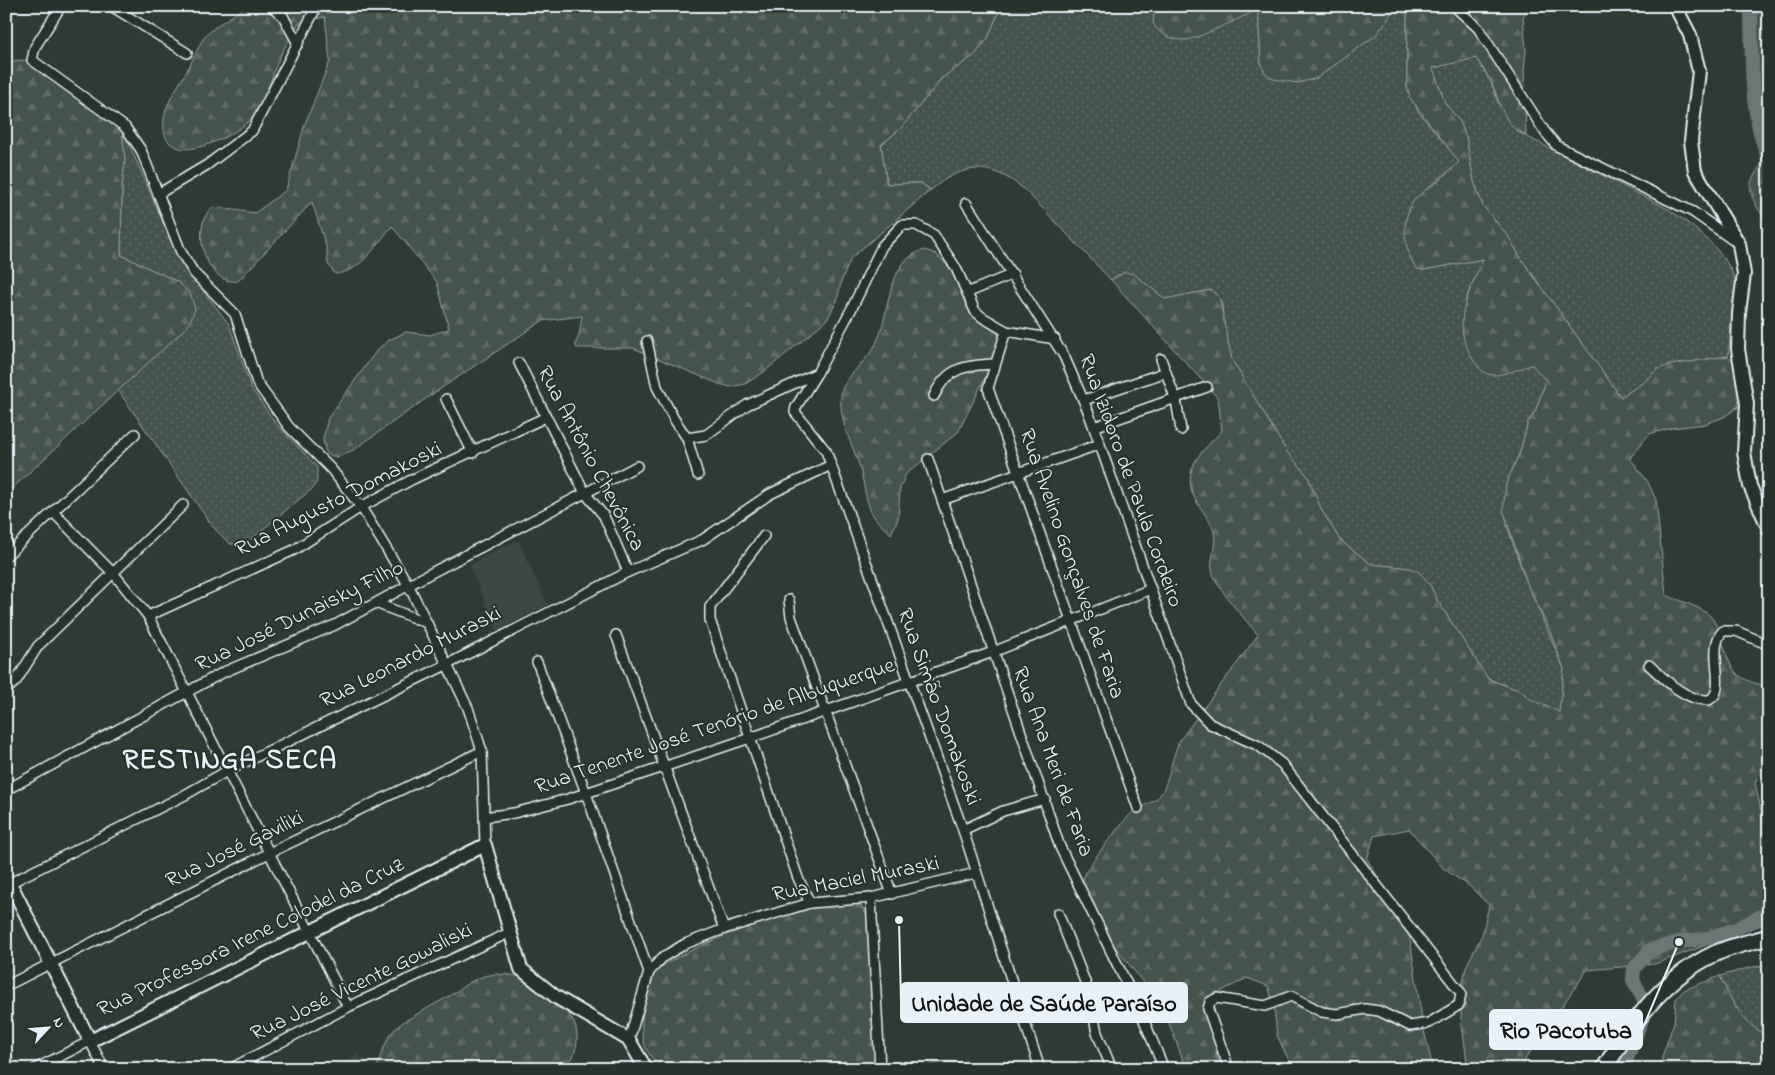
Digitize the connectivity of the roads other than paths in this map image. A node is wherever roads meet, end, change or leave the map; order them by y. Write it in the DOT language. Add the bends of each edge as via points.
graph roads {
  1 [pos="62,6"];
  2 [pos="111,6"];
  3 [pos="271,6"];
  4 [pos="317,6"];
  5 [pos="1454,6"];
  6 [pos="1675,6"];
  7 [pos="298,44"];
  8 [pos="186,53"];
  9 [pos="158,194"];
  10 [pos="966,203"];
  11 [pos="1739,244"];
  12 [pos="1013,274"];
  13 [pos="969,292"];
  14 [pos="1006,331"];
  15 [pos="1055,339"];
  16 [pos="647,341"];
  17 [pos="1161,359"];
  18 [pos="519,363"];
  19 [pos="995,364"];
  20 [pos="1166,372"];
  21 [pos="817,373"];
  22 [pos="1207,386"];
  23 [pos="934,396"];
  24 [pos="446,399"];
  25 [pos="1084,400"];
  26 [pos="1176,400"];
  27 [pos="546,417"];
  28 [pos="1094,427"];
  29 [pos="1181,430"];
  30 [pos="135,434"];
  31 [pos="687,438"];
  32 [pos="1100,444"];
  33 [pos="473,453"];
  34 [pos="928,459"];
  35 [pos="831,464"];
  36 [pos="637,466"];
  37 [pos="1019,472"];
  38 [pos="698,475"];
  39 [pos="586,493"];
  40 [pos="942,500"];
  41 [pos="183,505"];
  42 [pos="361,507"];
  43 [pos="54,513"];
  44 [pos="1769,529"];
  45 [pos="764,536"];
  46 [pos="6,556"];
  47 [pos="628,572"];
  48 [pos="114,574"];
  49 [pos="409,586"];
  50 [pos="1151,589"];
  51 [pos="789,600"];
  52 [pos="378,604"];
  53 [pos="148,616"];
  54 [pos="1072,622"];
  55 [pos="427,623"];
  56 [pos="616,635"];
  57 [pos="1769,645"];
  58 [pos="993,652"];
  59 [pos="537,662"];
  60 [pos="446,665"];
  61 [pos="1649,665"];
  62 [pos="909,681"];
  63 [pos="6,690"];
  64 [pos="186,694"];
  65 [pos="827,711"];
  66 [pos="750,738"];
  67 [pos="482,751"];
  68 [pos="664,767"];
  69 [pos="227,771"];
  70 [pos="6,790"];
  71 [pos="586,793"];
  72 [pos="1045,799"];
  73 [pos="1138,808"];
  74 [pos="484,817"];
  75 [pos="963,830"];
  76 [pos="486,845"];
  77 [pos="269,853"];
  78 [pos="976,874"];
  79 [pos="7,882"];
  80 [pos="892,894"];
  81 [pos="871,898"];
  82 [pos="810,903"];
  83 [pos="1058,913"];
  84 [pos="724,930"];
  85 [pos="308,932"];
  86 [pos="511,932"];
  87 [pos="1769,937"];
  88 [pos="50,962"];
  89 [pos="649,972"];
  90 [pos="6,986"];
  91 [pos="348,1007"];
  92 [pos="629,1040"];
  93 [pos="90,1041"];
  94 [pos="35,1069"];
  95 [pos="104,1069"];
  96 [pos="230,1069"];
  97 [pos="646,1069"];
  98 [pos="880,1069"];
  99 [pos="1040,1069"];
  100 [pos="1112,1069"];
  101 [pos="1164,1069"];
  102 [pos="1229,1069"];
  103 [pos="1604,1069"];
  1 -- 9 [label="street" via="35,46 32,60 125,127 141,150"];
  2 -- 8 [label="street"];
  3 -- 7 [label="street" via="282,16"];
  4 -- 7 [label="street"];
  5 -- 11 [label="street" via="1478,28 1557,146 1693,212"];
  6 -- 11 [label="street" via="1690,35 1698,72 1691,141 1695,171"];
  7 -- 9 [label="street" via="252,131 207,165"];
  9 -- 42 [label="street" via="181,252 194,273 235,314 257,382 289,427 331,469"];
  10 -- 12 [label="street, Rua Izidoro de Paula Cordeiro"];
  11 -- 44 [label="street" via="1744,274 1738,349 1747,404 1744,452 1750,486"];
  12 -- 13 [label="street"];
  12 -- 15 [label="street, Rua Izidoro de Paula Cordeiro"];
  13 -- 14 [label="street" via="976,311"];
  13 -- 21 [label="street" via="934,235 916,225 902,225 882,246"];
  14 -- 15 [label="street"];
  14 -- 19 [label="street, Rua Avelino Gonçalves de Faria"];
  15 -- 25 [label="street, Rua Izidoro de Paula Cordeiro"];
  16 -- 31 [label="street" via="657,386"];
  17 -- 20 [label="street"];
  18 -- 27 [label="street, Rua Antônio Chevônica"];
  19 -- 23 [label="street" via="959,369 940,383"];
  19 -- 37 [label="street, Rua Avelino Gonçalves de Faria" via="988,388"];
  20 -- 25 [label="street"];
  20 -- 26 [label="street"];
  21 -- 31 [label="street" via="747,406 706,435"];
  21 -- 35 [label="street, Rua Simão Domakoski" via="795,412 826,451"];
  22 -- 26 [label="street"];
  24 -- 33 [label="street"];
  25 -- 28 [label="street, Rua Izidoro de Paula Cordeiro"];
  26 -- 28 [label="street"];
  26 -- 29 [label="street"];
  27 -- 33 [label="street, Rua Augusto Domakoski"];
  27 -- 39 [label="street, Rua Antônio Chevônica"];
  28 -- 32 [label="street, Rua Izidoro de Paula Cordeiro"];
  30 -- 43 [label="street"];
  31 -- 38 [label="street"];
  32 -- 37 [label="street"];
  32 -- 50 [label="street, Rua Izidoro de Paula Cordeiro"];
  33 -- 42 [label="street, Rua Augusto Domakoski" via="413,479"];
  34 -- 40 [label="street, Rua Ana Meri de Faria"];
  35 -- 47 [label="street, Rua Leonardo Muraski" via="770,494 702,540"];
  35 -- 62 [label="street, Rua Simão Domakoski"];
  36 -- 39 [label="street, Rua José Dunaisky Filho"];
  37 -- 40 [label="street"];
  37 -- 54 [label="street, Rua Avelino Gonçalves de Faria"];
  39 -- 47 [label="street, Rua Antônio Chevônica" via="604,516"];
  39 -- 49 [label="street, Rua José Dunaisky Filho"];
  40 -- 58 [label="street, Rua Ana Meri de Faria"];
  41 -- 48 [label="street"];
  42 -- 49 [label="street"];
  42 -- 53 [label="street, Rua Augusto Domakoski" via="294,550"];
  43 -- 46 [label="street"];
  43 -- 48 [label="street"];
  45 -- 66 [label="street" via="710,607 710,620"];
  47 -- 60 [label="street, Rua Leonardo Muraski"];
  48 -- 53 [label="street"];
  48 -- 63 [label="street" via="38,646 16,681"];
  49 -- 52 [label="street, Rua José Dunaisky Filho"];
  49 -- 55 [label="street"];
  50 -- 54 [label="street, Rua Tenente José Tenório de Albuquerque"];
  50 -- 102 [label="street, Rua Izidoro de Paula Cordeiro" via="1191,704 1200,716 1210,724 1259,746 1282,764 1461,993 1459,1005 1429,1023 1410,1026 1379,1011 1322,1012 1291,996 1265,1006 1216,998 1208,1008"];
  51 -- 65 [label="street" via="791,616"];
  52 -- 55 [label="street"];
  52 -- 64 [label="street, Rua José Dunaisky Filho" via="335,626 224,672"];
  53 -- 64 [label="street"];
  54 -- 58 [label="street, Rua Tenente José Tenório de Albuquerque"];
  54 -- 73 [label="street, Rua Avelino Gonçalves de Faria"];
  55 -- 60 [label="street"];
  56 -- 68 [label="street"];
  57 -- 61 [label="street" via="1736,631 1723,630 1715,650 1718,686 1709,700 1681,691"];
  58 -- 62 [label="street, Rua Tenente José Tenório de Albuquerque"];
  58 -- 72 [label="street, Rua Ana Meri de Faria"];
  59 -- 71 [label="street"];
  60 -- 67 [label="street" via="468,708"];
  60 -- 69 [label="street, Rua Leonardo Muraski"];
  62 -- 65 [label="street, Rua Tenente José Tenório de Albuquerque"];
  62 -- 75 [label="street, Rua Simão Domakoski"];
  64 -- 69 [label="street"];
  64 -- 70 [label="street, Rua José Dunaisky Filho"];
  65 -- 66 [label="street, Rua Tenente José Tenório de Albuquerque"];
  65 -- 80 [label="street"];
  66 -- 68 [label="street, Rua Tenente José Tenório de Albuquerque"];
  66 -- 82 [label="street" via="798,878"];
  67 -- 74 [label="street"];
  67 -- 77 [label="street, Rua José Gaviliki"];
  68 -- 71 [label="street, Rua Tenente José Tenório de Albuquerque"];
  68 -- 84 [label="street"];
  69 -- 77 [label="street"];
  69 -- 79 [label="street, Rua Leonardo Muraski"];
  71 -- 74 [label="street, Rua Tenente José Tenório de Albuquerque" via="514,813"];
  71 -- 89 [label="street"];
  72 -- 75 [label="street" via="1003,811"];
  72 -- 101 [label="street, Rua Ana Meri de Faria" via="1060,847 1141,1013"];
  74 -- 76 [label="street"];
  75 -- 78 [label="street, Rua Simão Domakoski"];
  76 -- 85 [label="street, Rua Professora Irene Colodel da Cruz"];
  76 -- 86 [label="street"];
  77 -- 85 [label="street"];
  77 -- 88 [label="street, Rua José Gaviliki"];
  78 -- 80 [label="street, Rua Maciel Muraski"];
  78 -- 99 [label="street, Rua Simão Domakoski"];
  79 -- 88 [label="street"];
  80 -- 81 [label="street, Rua Maciel Muraski"];
  81 -- 82 [label="street, Rua Maciel Muraski"];
  81 -- 98 [label="street"];
  82 -- 84 [label="street, Rua Maciel Muraski"];
  83 -- 100 [label="street" via="1089,992 1097,1033"];
  84 -- 89 [label="street, Rua Maciel Muraski" via="685,944 663,957"];
  85 -- 91 [label="street"];
  85 -- 93 [label="street, Rua Professora Irene Colodel da Cruz"];
  86 -- 91 [label="street, Rua José Vicente Gowaliski"];
  86 -- 92 [label="street" via="521,969 556,997"];
  87 -- 103 [label="main road" via="1714,953 1677,976 1627,1031"];
  88 -- 90 [label="street, Rua José Gaviliki"];
  88 -- 93 [label="street"];
  89 -- 92 [label="street, Rua Maciel Muraski"];
  91 -- 96 [label="street, Rua José Vicente Gowaliski"];
  92 -- 97 [label="street"];
  93 -- 94 [label="street, Rua Professora Irene Colodel da Cruz"];
  93 -- 95 [label="street"];
}
